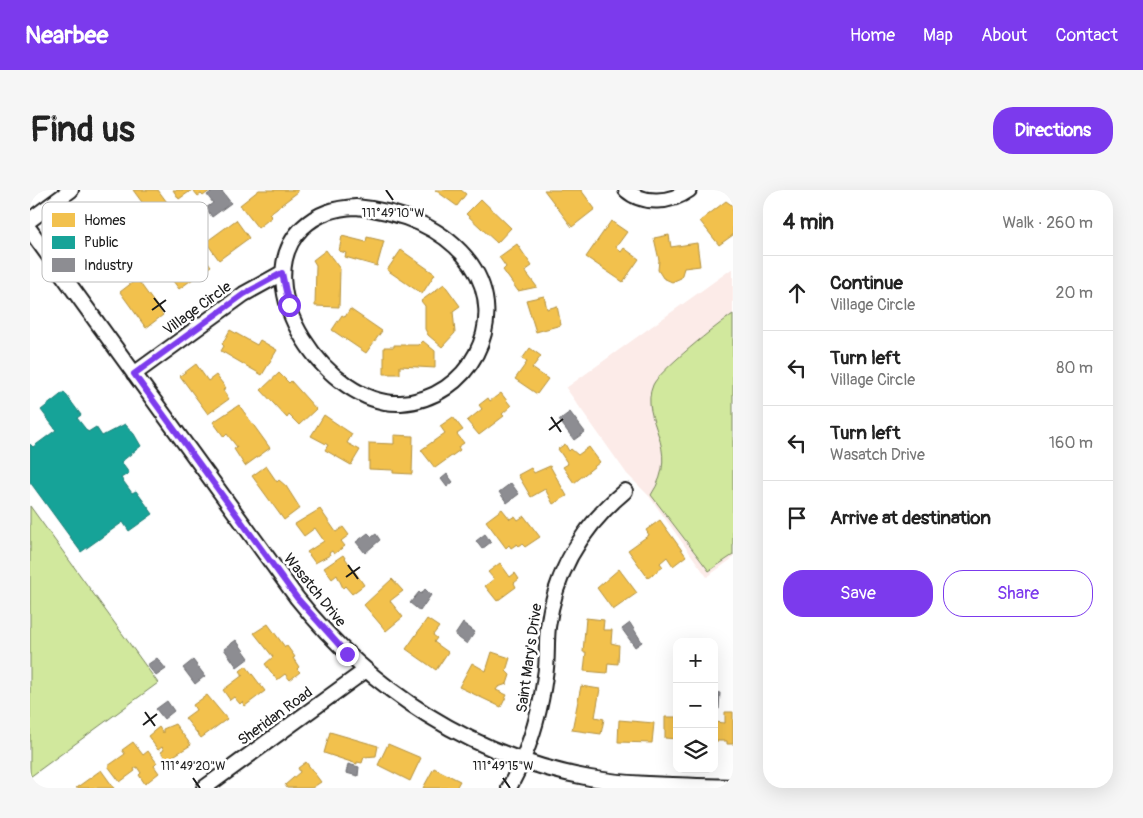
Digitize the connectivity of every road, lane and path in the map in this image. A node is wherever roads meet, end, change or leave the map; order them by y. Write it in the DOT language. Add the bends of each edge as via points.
graph roads {
  1 [pos="71,190"];
  2 [pos="626,190"];
  3 [pos="689,190"];
  4 [pos="55,202"];
  5 [pos="42,211"];
  6 [pos="30,220"];
  7 [pos="30,230"];
  8 [pos="42,247"];
  9 [pos="282,273"];
  10 [pos="68,282"];
  11 [pos="134,374"];
  12 [pos="625,491"];
  13 [pos="366,670"];
  14 [pos="523,760"];
  15 [pos="733,787"];
  16 [pos="204,788"];
  17 [pos="509,788"];
  1 -- 4 [label="street"];
  2 -- 3 [label="street" via="636,197 653,200 669,199"];
  5 -- 6 [label="street"];
  7 -- 8 [label="street, Wasatch Drive"];
  9 -- 9 [label="street" via="291,241 306,224 329,210 356,207 407,217 426,225 451,243 478,276 485,305 478,353 458,379 431,396 399,403 368,396 326,368 306,344 291,312"];
  9 -- 11 [label="street, Village Circle" via="244,294"];
  10 -- 11 [label="street, Wasatch Drive"];
  11 -- 13 [label="street, Wasatch Drive" via="302,604 328,635"];
  12 -- 14 [label="street, Saint Mary's Drive" via="586,531 558,582 550,613 540,704"];
  13 -- 14 [label="street, Wasatch Drive" via="409,704 455,732"];
  13 -- 16 [label="street, Sheridan Road"];
  14 -- 15 [label="street, Wasatch Drive" via="599,780"];
  14 -- 17 [label="street, Saint Mary's Drive"];
}
